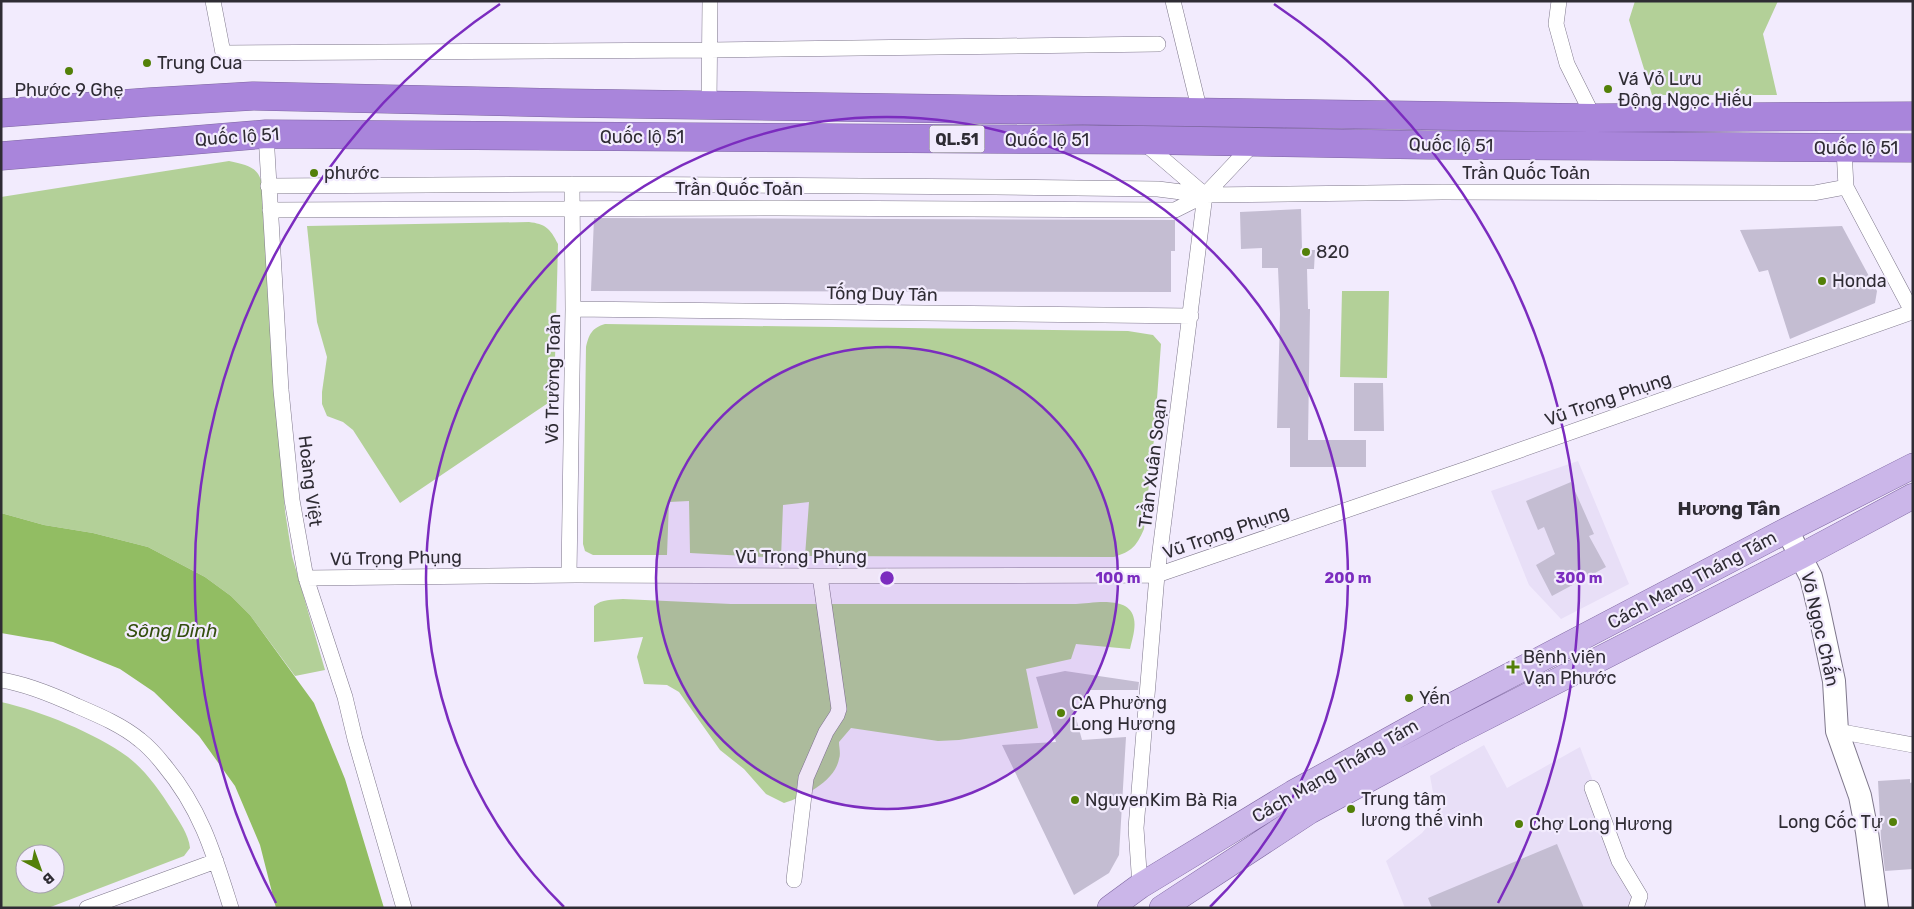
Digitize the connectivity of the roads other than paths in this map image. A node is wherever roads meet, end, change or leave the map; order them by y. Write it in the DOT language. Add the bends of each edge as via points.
graph roads {
  1 [pos="213,1"];
  2 [pos="710,1"];
  3 [pos="1173,1"];
  4 [pos="1559,1"];
  5 [pos="1158,44"];
  6 [pos="710,50"];
  7 [pos="709,105"];
  8 [pos="1200,112"];
  9 [pos="1,113"];
  10 [pos="1913,116"];
  11 [pos="1594,118"];
  12 [pos="266,134"];
  13 [pos="1142,140"];
  14 [pos="1254,143"];
  15 [pos="1913,148"];
  16 [pos="1844,149"];
  17 [pos="1,156"];
  18 [pos="572,184"];
  19 [pos="776,185"];
  20 [pos="268,186"];
  21 [pos="995,187"];
  22 [pos="1846,187"];
  23 [pos="1206,195"];
  24 [pos="572,208"];
  25 [pos="778,208"];
  26 [pos="995,208"];
  27 [pos="270,210"];
  28 [pos="573,309"];
  29 [pos="1912,313"];
  30 [pos="1191,316"];
  31 [pos="1913,466"];
  32 [pos="1913,496"];
  33 [pos="1787,530"];
  34 [pos="1801,556"];
  35 [pos="569,575"];
  36 [pos="1157,575"];
  37 [pos="820,576"];
  38 [pos="306,578"];
  39 [pos="1,680"];
  40 [pos="1837,731"];
  41 [pos="1913,745"];
  42 [pos="1592,788"];
  43 [pos="216,861"];
  44 [pos="794,880"];
  45 [pos="1144,897"];
  46 [pos="87,908"];
  47 [pos="231,908"];
  48 [pos="404,908"];
  49 [pos="1110,908"];
  50 [pos="1162,908"];
  51 [pos="1636,908"];
  52 [pos="1878,908"];
  1 -- 6 [label="street" via="223,53"];
  2 -- 6 [label="street"];
  3 -- 8 [label="street"];
  4 -- 11 [label="street" via="1556,24 1567,64"];
  5 -- 6 [label="street"];
  6 -- 7 [label="street"];
  7 -- 8 [label="highway, Quốc lộ 51 / QL.51"];
  7 -- 9 [label="highway, Quốc lộ 51 / QL.51" via="253,96"];
  8 -- 11 [label="highway, Quốc lộ 51 / QL.51"];
  10 -- 11 [label="highway, Quốc lộ 51 / QL.51"];
  12 -- 13 [label="highway, Quốc lộ 51 / QL.51"];
  12 -- 17 [label="highway, Quốc lộ 51 / QL.51"];
  12 -- 20 [label="street, Hoàng Việt"];
  13 -- 14 [label="highway, Quốc lộ 51 / QL.51"];
  13 -- 23 [label="street"];
  14 -- 16 [label="highway, Quốc lộ 51 / QL.51"];
  14 -- 23 [label="street"];
  15 -- 16 [label="highway, Quốc lộ 51 / QL.51"];
  16 -- 22 [label="street"];
  18 -- 19 [label="street, Trần Quốc Toản"];
  18 -- 20 [label="street, Trần Quốc Toản"];
  18 -- 24 [label="street, Võ Trường Toản"];
  19 -- 21 [label="street, Trần Quốc Toản"];
  19 -- 25 [label="street"];
  20 -- 27 [label="street, Hoàng Việt"];
  21 -- 23 [label="street, Trần Quốc Toản" via="1158,189"];
  21 -- 26 [label="street"];
  22 -- 23 [label="street, Trần Quốc Toản" via="1814,193"];
  22 -- 29 [label="street"];
  23 -- 26 [label="street, Trần Quốc Toản" via="1175,210"];
  23 -- 30 [label="street, Trần Xuân Soạn"];
  24 -- 25 [label="street, Trần Quốc Toản"];
  24 -- 27 [label="street, Trần Quốc Toản"];
  24 -- 28 [label="street, Võ Trường Toản"];
  25 -- 26 [label="street, Trần Quốc Toản"];
  27 -- 38 [label="street, Hoàng Việt" via="282,399 292,500"];
  28 -- 30 [label="street, Tống Duy Tân"];
  28 -- 35 [label="street, Võ Trường Toản"];
  29 -- 36 [label="street, Vũ Trọng Phụng"];
  30 -- 36 [label="street, Trần Xuân Soạn"];
  31 -- 33 [label="main road, Cách Mạng Tháng Tám"];
  32 -- 34 [label="main road, Cách Mạng Tháng Tám"];
  33 -- 34 [label="street, Võ Ngọc Chấn"];
  33 -- 45 [label="main road, Cách Mạng Tháng Tám" via="1436,714 1293,793"];
  34 -- 40 [label="street, Võ Ngọc Chấn" via="1811,577 1834,681"];
  34 -- 50 [label="main road, Cách Mạng Tháng Tám" via="1448,736 1310,811"];
  35 -- 37 [label="street, Vũ Trọng Phụng"];
  35 -- 38 [label="street, Vũ Trọng Phụng"];
  36 -- 37 [label="street, Vũ Trọng Phụng"];
  36 -- 45 [label="street, Trần Xuân Soạn" via="1136,828"];
  37 -- 44 [label="street" via="839,709 806,778"];
  38 -- 48 [label="street, Hoàng Việt" via="345,697"];
  39 -- 43 [label="street" via="62,700 140,739 183,789 196,811"];
  40 -- 41 [label="street"];
  40 -- 52 [label="street, Võ Ngọc Chấn" via="1860,796"];
  42 -- 51 [label="street" via="1619,861 1640,896"];
  43 -- 46 [label="street"];
  43 -- 47 [label="street"];
  45 -- 49 [label="main road, Cách Mạng Tháng Tám"];
}
